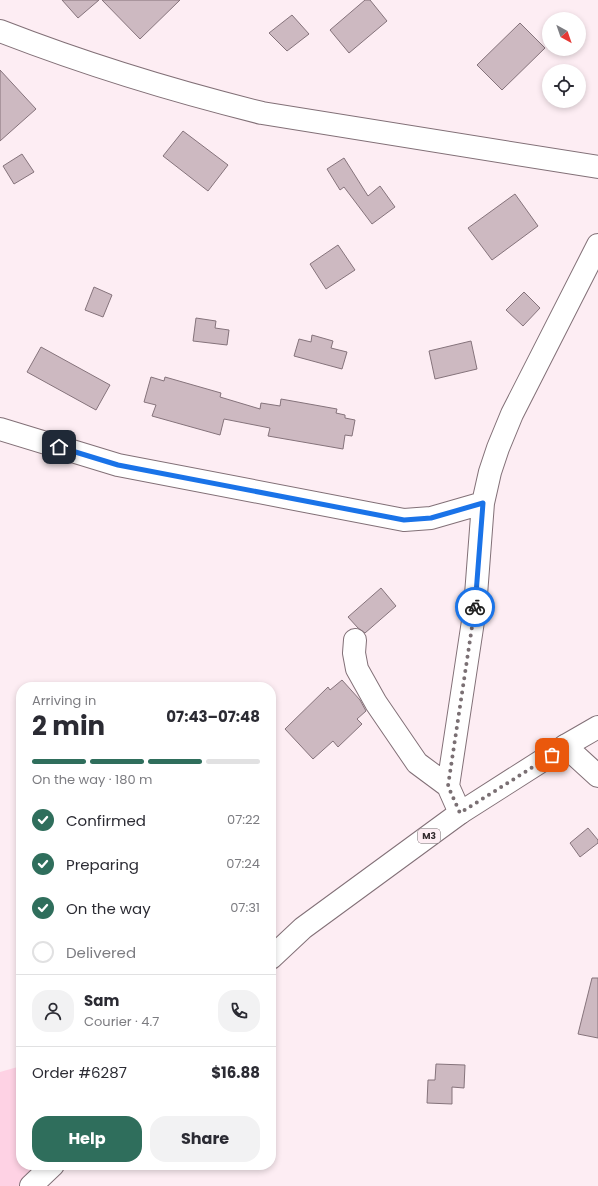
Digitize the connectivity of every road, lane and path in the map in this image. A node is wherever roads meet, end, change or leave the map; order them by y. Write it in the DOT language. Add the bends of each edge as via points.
graph roads {
  1 [pos="0,31"];
  2 [pos="598,167"];
  3 [pos="598,245"];
  4 [pos="0,429"];
  5 [pos="483,503"];
  6 [pos="355,640"];
  7 [pos="598,727"];
  8 [pos="565,746"];
  9 [pos="598,776"];
  10 [pos="448,786"];
  11 [pos="460,813"];
  12 [pos="276,953"];
  13 [pos="48,1170"];
  14 [pos="31,1186"];
  1 -- 2 [label="main road" via="65,56 262,113"];
  3 -- 5 [label="main road" via="512,414 498,448"];
  4 -- 5 [label="main road" via="118,465 404,520 431,518"];
  5 -- 10 [label="main road" via="475,608"];
  6 -- 10 [label="main road" via="357,669 376,702 417,763"];
  7 -- 8 [label="main road, M3"];
  8 -- 9 [label="main road"];
  8 -- 11 [label="main road, M3"];
  10 -- 11 [label="main road"];
  11 -- 12 [label="main road, M3" via="303,928"];
  13 -- 14 [label="main road"];
}
